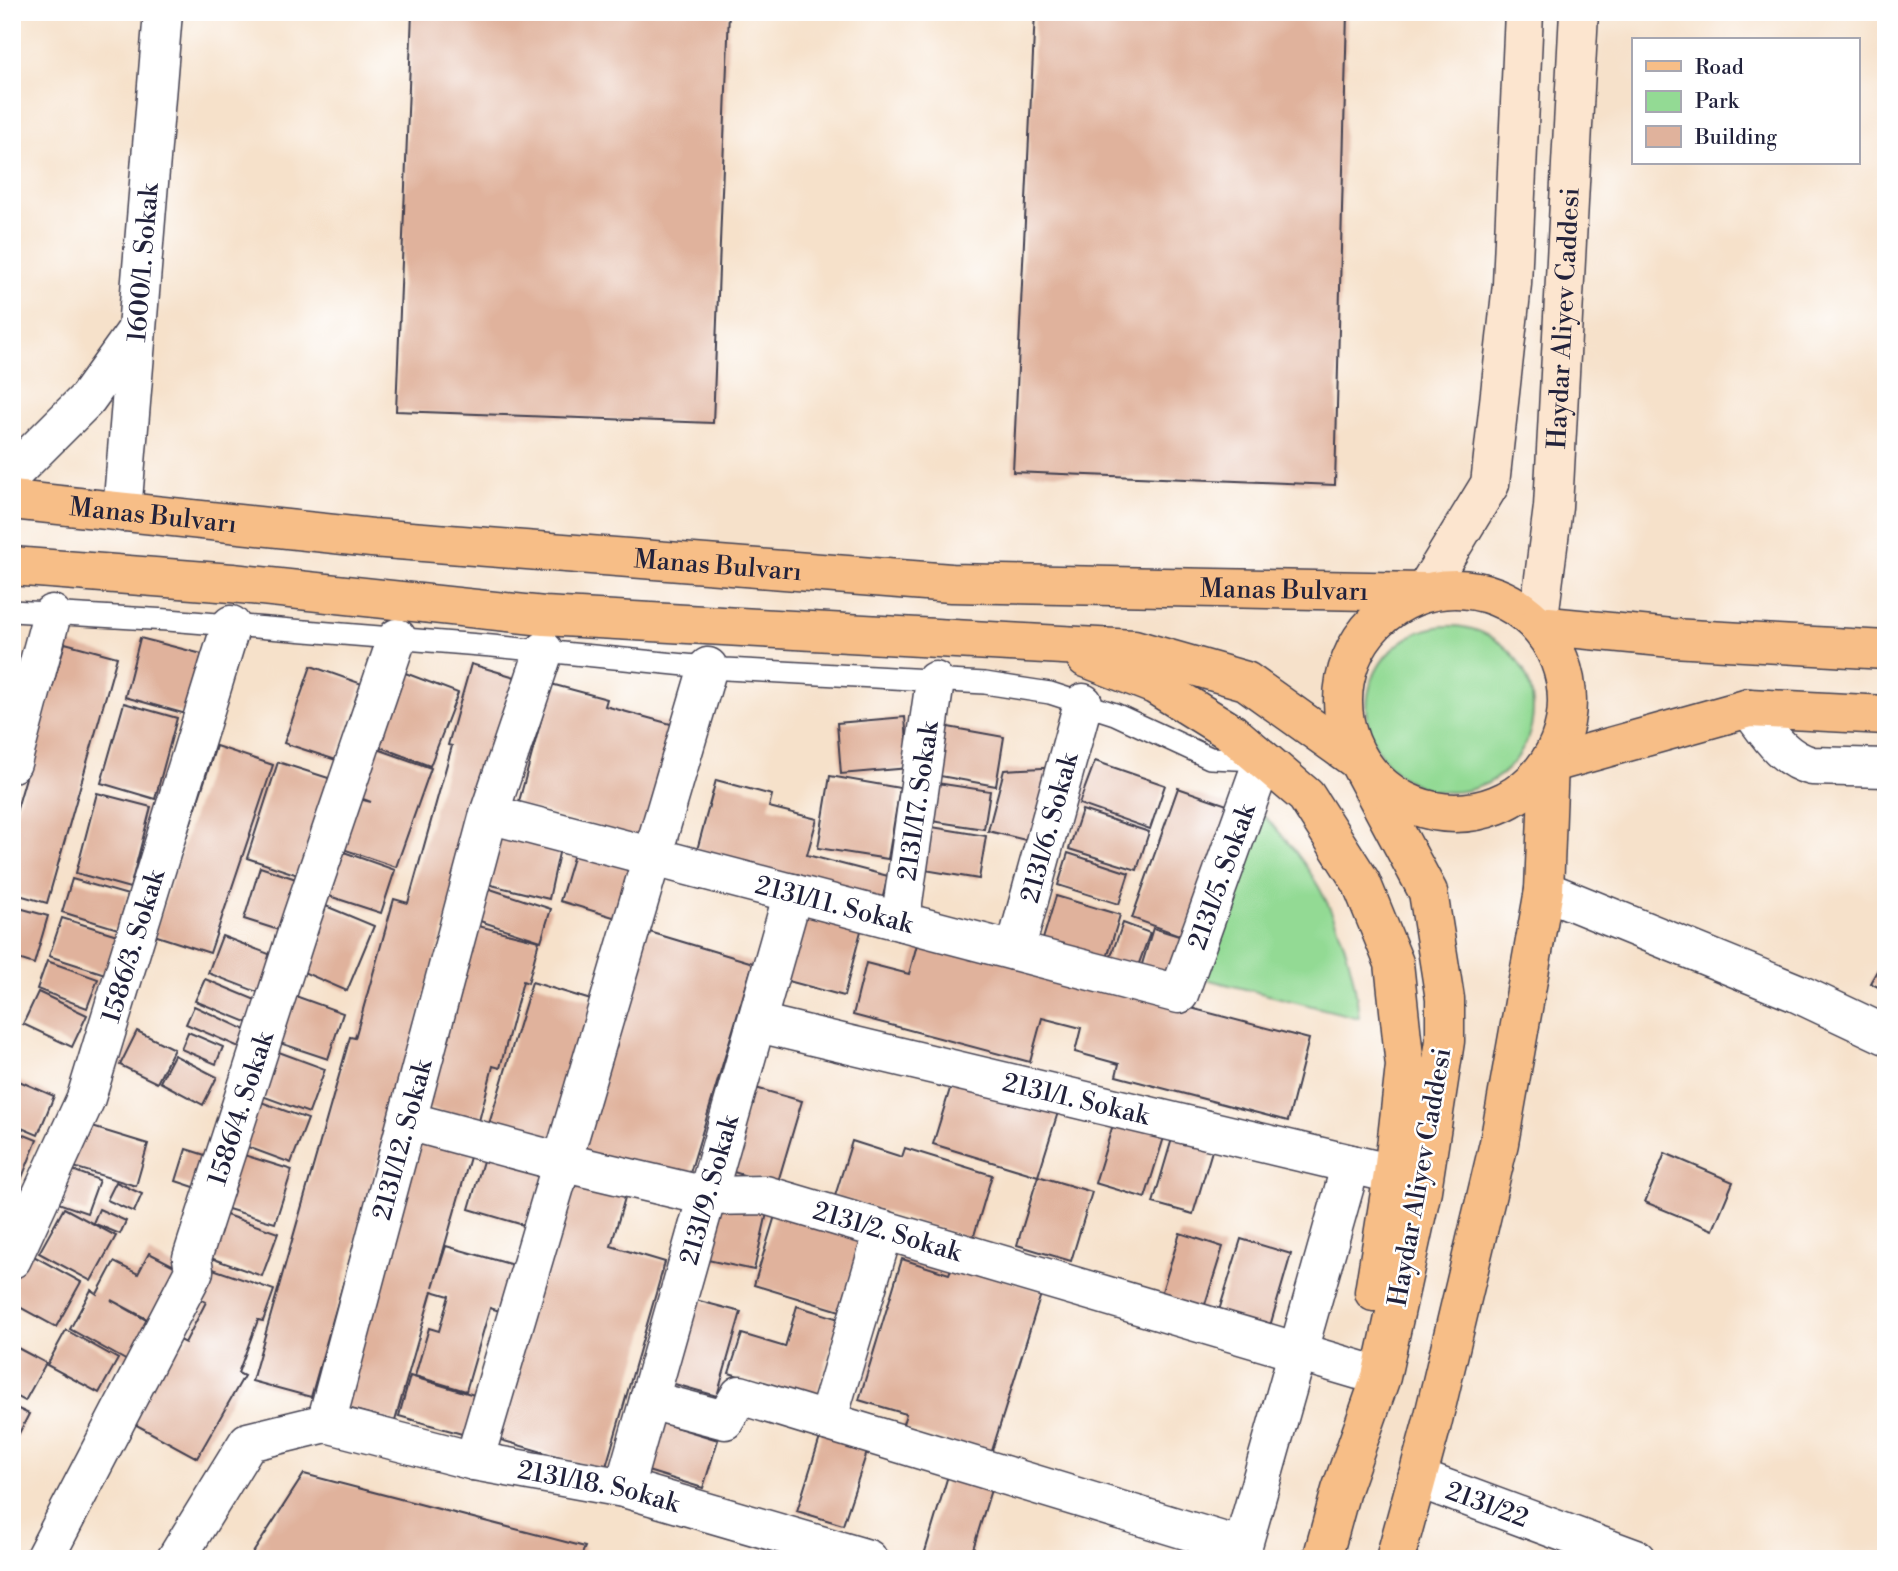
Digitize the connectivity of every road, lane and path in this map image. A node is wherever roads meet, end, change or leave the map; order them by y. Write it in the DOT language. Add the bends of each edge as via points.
graph roads {
  1 [pos="163,12"];
  2 [pos="1524,12"];
  3 [pos="1579,12"];
  4 [pos="136,331"];
  5 [pos="12,474"];
  6 [pos="12,500"];
  7 [pos="122,512"];
  8 [pos="12,566"];
  9 [pos="1424,592"];
  10 [pos="12,611"];
  11 [pos="52,614"];
  12 [pos="231,625"];
  13 [pos="1538,625"];
  14 [pos="397,638"];
  15 [pos="1055,646"];
  16 [pos="1886,650"];
  17 [pos="544,651"];
  18 [pos="708,667"];
  19 [pos="935,681"];
  20 [pos="1083,703"];
  21 [pos="1749,708"];
  22 [pos="1886,715"];
  23 [pos="1264,760"];
  24 [pos="1358,761"];
  25 [pos="12,763"];
  26 [pos="1549,764"];
  27 [pos="1886,768"];
  28 [pos="489,814"];
  29 [pos="651,856"];
  30 [pos="1544,890"];
  31 [pos="793,893"];
  32 [pos="903,922"];
  33 [pos="1014,951"];
  34 [pos="1179,994"];
  35 [pos="758,1023"];
  36 [pos="1886,1035"];
  37 [pos="408,1121"];
  38 [pos="561,1162"];
  39 [pos="1351,1164"];
  40 [pos="1394,1174"];
  41 [pos="706,1196"];
  42 [pos="884,1230"];
  43 [pos="12,1259"];
  44 [pos="1298,1352"];
  45 [pos="1359,1370"];
  46 [pos="649,1400"];
  47 [pos="827,1421"];
  48 [pos="326,1423"];
  49 [pos="474,1461"];
  50 [pos="1417,1478"];
  51 [pos="624,1488"];
  52 [pos="1341,1490"];
  53 [pos="1240,1553"];
  54 [pos="44,1559"];
  55 [pos="176,1559"];
  56 [pos="868,1559"];
  57 [pos="1322,1559"];
  58 [pos="1395,1559"];
  59 [pos="1636,1559"];
  1 -- 4 [label="street, 1600/1. Sokak"];
  2 -- 9 [label="main road, Haydar Aliyev Caddesi" via="1512,284 1490,484"];
  3 -- 13 [label="main road, Haydar Aliyev Caddesi" via="1553,507"];
  4 -- 5 [label="street" via="87,399"];
  4 -- 7 [label="street, 1600/1. Sokak"];
  6 -- 7 [label="main road, Manas Bulvarı"];
  7 -- 9 [label="main road, Manas Bulvarı" via="372,538 951,583"];
  8 -- 15 [label="main road" via="232,583 544,616"];
  9 -- 13 [label="main road" via="1446,588 1489,594 1509,602"];
  9 -- 24 [label="main road" via="1390,608 1369,627 1350,658 1342,694 1345,729"];
  10 -- 11 [label="lane"];
  11 -- 12 [label="lane"];
  11 -- 25 [label="street"];
  12 -- 14 [label="lane"];
  12 -- 43 [label="street, 1586/3. Sokak" via="86,1098"];
  13 -- 16 [label="main road"];
  13 -- 26 [label="main road" via="1556,651 1567,686 1566,723"];
  14 -- 17 [label="lane"];
  14 -- 54 [label="street, 1586/4. Sokak" via="196,1245 194,1271"];
  15 -- 23 [label="main road" via="1155,685 1232,733"];
  15 -- 24 [label="main road" via="1134,649 1246,681"];
  17 -- 18 [label="lane"];
  17 -- 28 [label="street, 2131/12. Sokak"];
  18 -- 19 [label="lane"];
  18 -- 29 [label="street"];
  19 -- 20 [label="lane" via="985,683"];
  19 -- 32 [label="street, 2131/17. Sokak"];
  20 -- 23 [label="lane" via="1210,758"];
  20 -- 33 [label="street, 2131/6. Sokak"];
  21 -- 22 [label="main road"];
  21 -- 26 [label="main road"];
  21 -- 27 [label="street" via="1790,758 1801,763"];
  23 -- 34 [label="street, 2131/5. Sokak"];
  23 -- 40 [label="main road" via="1306,796 1348,861 1394,964 1405,1066"];
  24 -- 26 [label="main road" via="1380,787 1407,805 1438,814 1471,813 1503,804"];
  24 -- 52 [label="main road, Haydar Aliyev Caddesi" via="1428,892 1445,999 1445,1041 1422,1189 1381,1377"];
  26 -- 30 [label="main road"];
  28 -- 29 [label="street, 2131/11. Sokak"];
  28 -- 37 [label="street, 2131/12. Sokak"];
  29 -- 31 [label="street, 2131/11. Sokak"];
  29 -- 38 [label="street"];
  30 -- 36 [label="street" via="1797,993"];
  30 -- 50 [label="main road" via="1499,1143"];
  31 -- 32 [label="street, 2131/11. Sokak"];
  31 -- 35 [label="street, 2131/9. Sokak"];
  32 -- 33 [label="street, 2131/11. Sokak"];
  33 -- 34 [label="street, 2131/11. Sokak"];
  35 -- 39 [label="street, 2131/1. Sokak"];
  35 -- 41 [label="street, 2131/9. Sokak"];
  37 -- 38 [label="street, 2131/2. Sokak"];
  37 -- 48 [label="street, 2131/12. Sokak"];
  38 -- 41 [label="street, 2131/2. Sokak"];
  38 -- 49 [label="street"];
  39 -- 40 [label="street, 2131/1. Sokak"];
  39 -- 44 [label="street"];
  40 -- 45 [label="main road"];
  41 -- 42 [label="street, 2131/2. Sokak" via="765,1195"];
  41 -- 46 [label="street, 2131/9. Sokak"];
  42 -- 44 [label="street, 2131/2. Sokak"];
  42 -- 47 [label="street"];
  44 -- 45 [label="street, 2131/2. Sokak"];
  44 -- 53 [label="street"];
  45 -- 52 [label="main road"];
  46 -- 47 [label="street" via="725,1420 740,1395"];
  46 -- 51 [label="street, 2131/9. Sokak"];
  47 -- 53 [label="street"];
  48 -- 49 [label="street, 2131/18. Sokak"];
  48 -- 55 [label="street" via="248,1442"];
  49 -- 51 [label="street, 2131/18. Sokak"];
  50 -- 58 [label="main road"];
  50 -- 59 [label="street, 2131/22"];
  51 -- 56 [label="street, 2131/18. Sokak"];
  52 -- 57 [label="main road, Haydar Aliyev Caddesi"];
}
